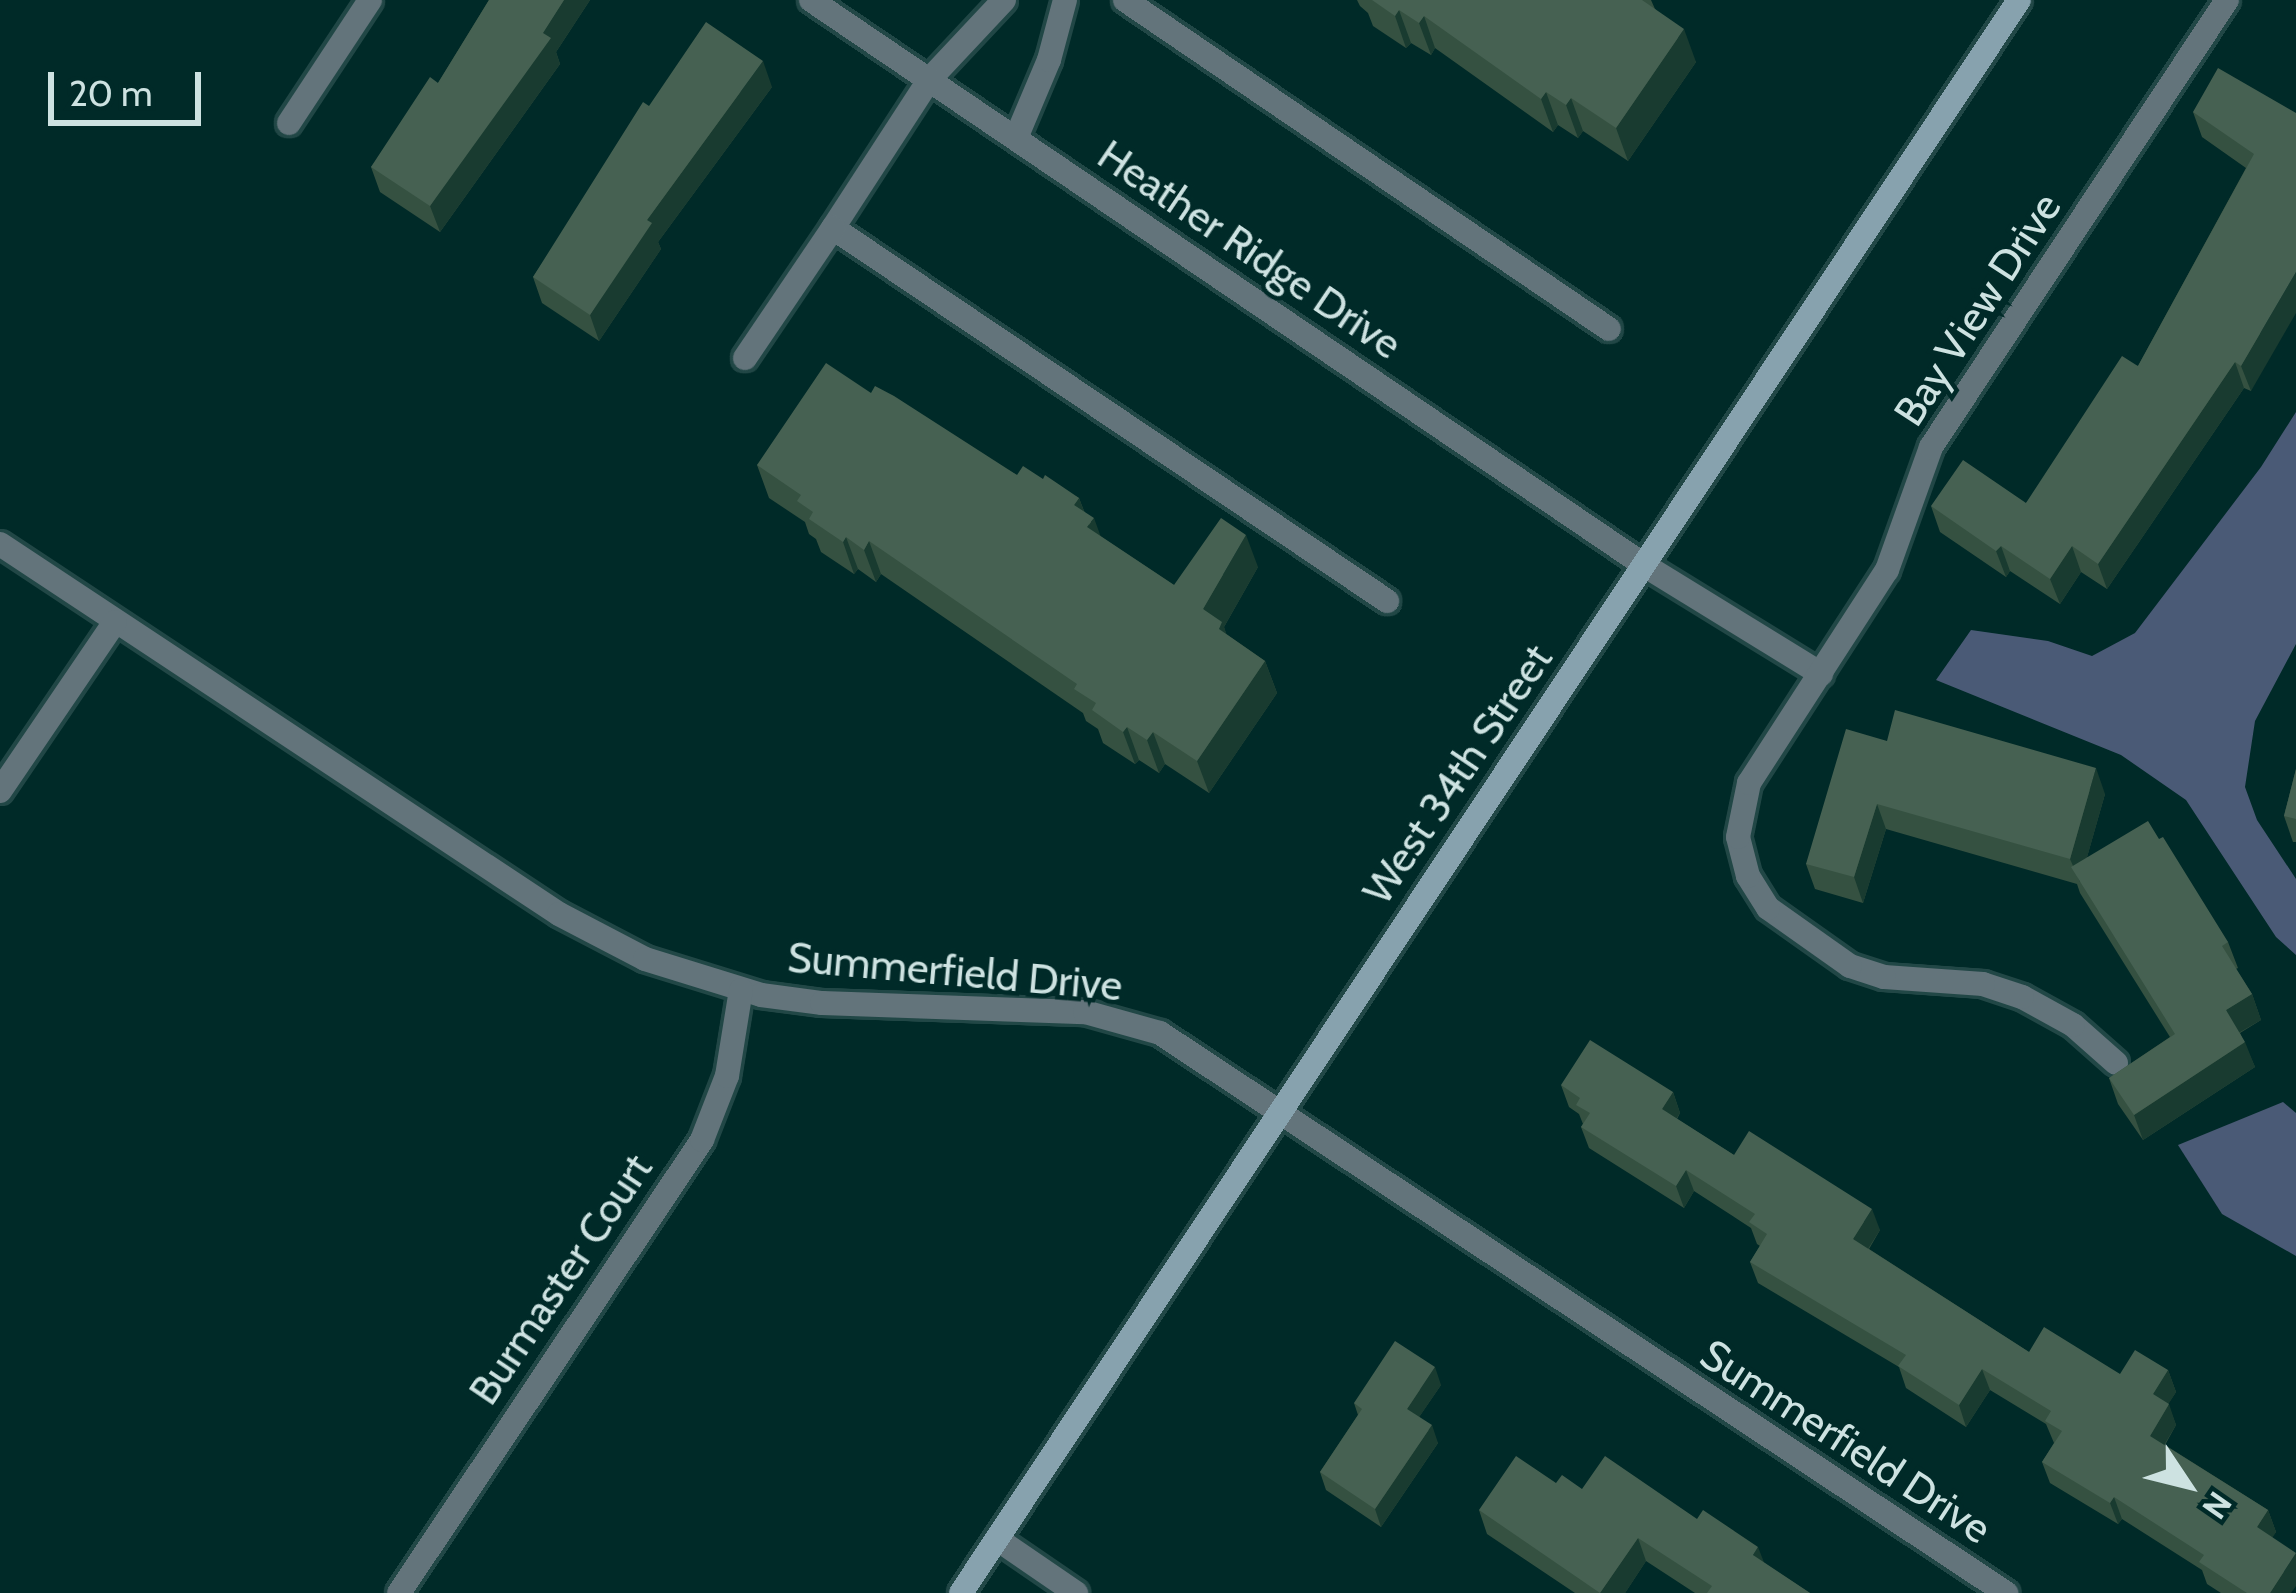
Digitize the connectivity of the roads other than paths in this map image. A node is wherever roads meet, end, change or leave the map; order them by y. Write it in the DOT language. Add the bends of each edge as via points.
graph roads {
  1 [pos="370,0"];
  2 [pos="811,0"];
  3 [pos="1004,0"];
  4 [pos="1065,0"];
  5 [pos="1125,0"];
  6 [pos="2019,0"];
  7 [pos="2228,0"];
  8 [pos="929,80"];
  9 [pos="289,123"];
  10 [pos="1016,138"];
  11 [pos="833,228"];
  12 [pos="1609,329"];
  13 [pos="745,358"];
  14 [pos="0,544"];
  15 [pos="1644,565"];
  16 [pos="1388,601"];
  17 [pos="115,622"];
  18 [pos="1821,674"];
  19 [pos="0,791"];
  20 [pos="741,990"];
  21 [pos="2116,1063"];
  22 [pos="1276,1114"];
  23 [pos="997,1540"];
  24 [pos="400,1593"];
  25 [pos="962,1593"];
  26 [pos="1076,1593"];
  27 [pos="2006,1593"];
  1 -- 9 [label="street"];
  2 -- 8 [label="street, Heather Ridge Drive"];
  3 -- 8 [label="street"];
  4 -- 10 [label="street"];
  5 -- 12 [label="street"];
  6 -- 15 [label="street, West 34th Street"];
  7 -- 18 [label="street, Bay View Drive" via="1931,447 1887,570"];
  8 -- 10 [label="street, Heather Ridge Drive"];
  8 -- 11 [label="street"];
  10 -- 15 [label="street, Heather Ridge Drive"];
  11 -- 13 [label="street"];
  11 -- 16 [label="street"];
  14 -- 17 [label="street, Summerfield Drive"];
  15 -- 18 [label="street"];
  15 -- 22 [label="street, West 34th Street"];
  17 -- 19 [label="street"];
  17 -- 20 [label="street, Summerfield Drive" via="579,926 675,971"];
  18 -- 21 [label="street, Bay View Drive" via="1749,783 1738,838 1756,892 1778,920 1850,966 2022,997 2073,1025"];
  20 -- 22 [label="street, Summerfield Drive" via="822,1003 1123,1019 1170,1039"];
  20 -- 24 [label="street, Burmaster Court" via="727,1076 702,1139"];
  22 -- 23 [label="street, West 34th Street"];
  22 -- 27 [label="street, Summerfield Drive"];
  23 -- 25 [label="street, West 34th Street"];
  23 -- 26 [label="street"];
}
